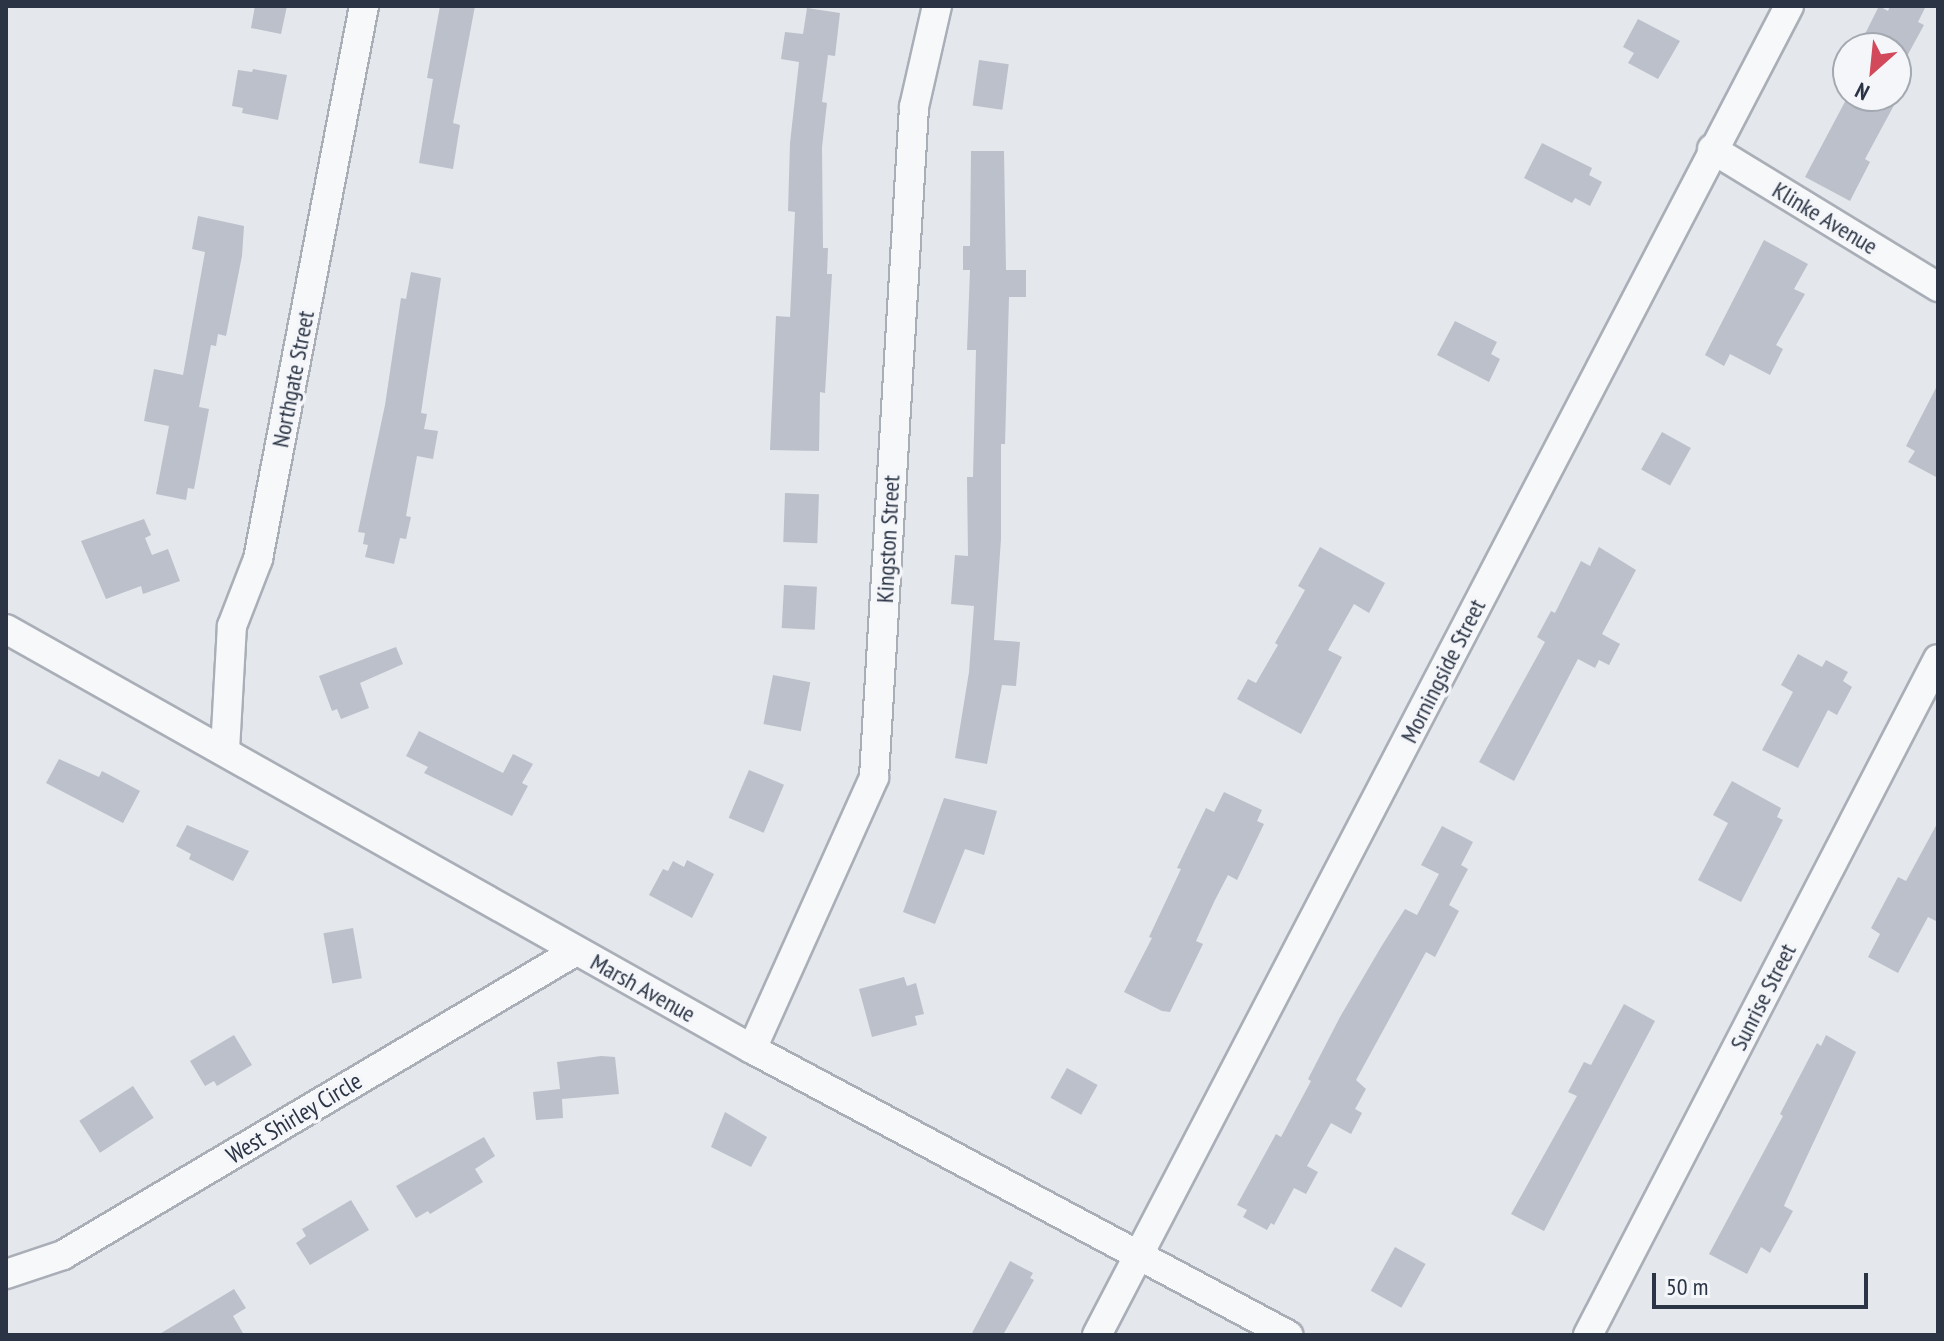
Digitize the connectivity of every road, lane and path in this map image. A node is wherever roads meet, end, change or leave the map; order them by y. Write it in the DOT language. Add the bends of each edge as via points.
graph roads {
  1 [pos="364,6"];
  2 [pos="937,6"];
  3 [pos="1789,6"];
  4 [pos="1712,149"];
  5 [pos="1938,287"];
  6 [pos="6,629"];
  7 [pos="1938,659"];
  8 [pos="225,750"];
  9 [pos="576,951"];
  10 [pos="752,1049"];
  11 [pos="1140,1259"];
  12 [pos="6,1274"];
  13 [pos="1097,1335"];
  14 [pos="1288,1335"];
  15 [pos="1588,1335"];
  1 -- 8 [label="street, Northgate Street" via="258,559 232,626"];
  2 -- 10 [label="street, Kingston Street" via="914,107 874,777"];
  3 -- 4 [label="street, Morningside Street"];
  4 -- 5 [label="street, Klinke Avenue"];
  4 -- 11 [label="street, Morningside Street"];
  6 -- 8 [label="street, Marsh Avenue"];
  7 -- 15 [label="street, Sunrise Street"];
  8 -- 9 [label="street, Marsh Avenue"];
  9 -- 10 [label="street, Marsh Avenue"];
  9 -- 12 [label="street, West Shirley Circle" via="63,1255"];
  10 -- 11 [label="street, Marsh Avenue"];
  11 -- 13 [label="street, Morningside Street"];
  11 -- 14 [label="street, Marsh Avenue"];
}
